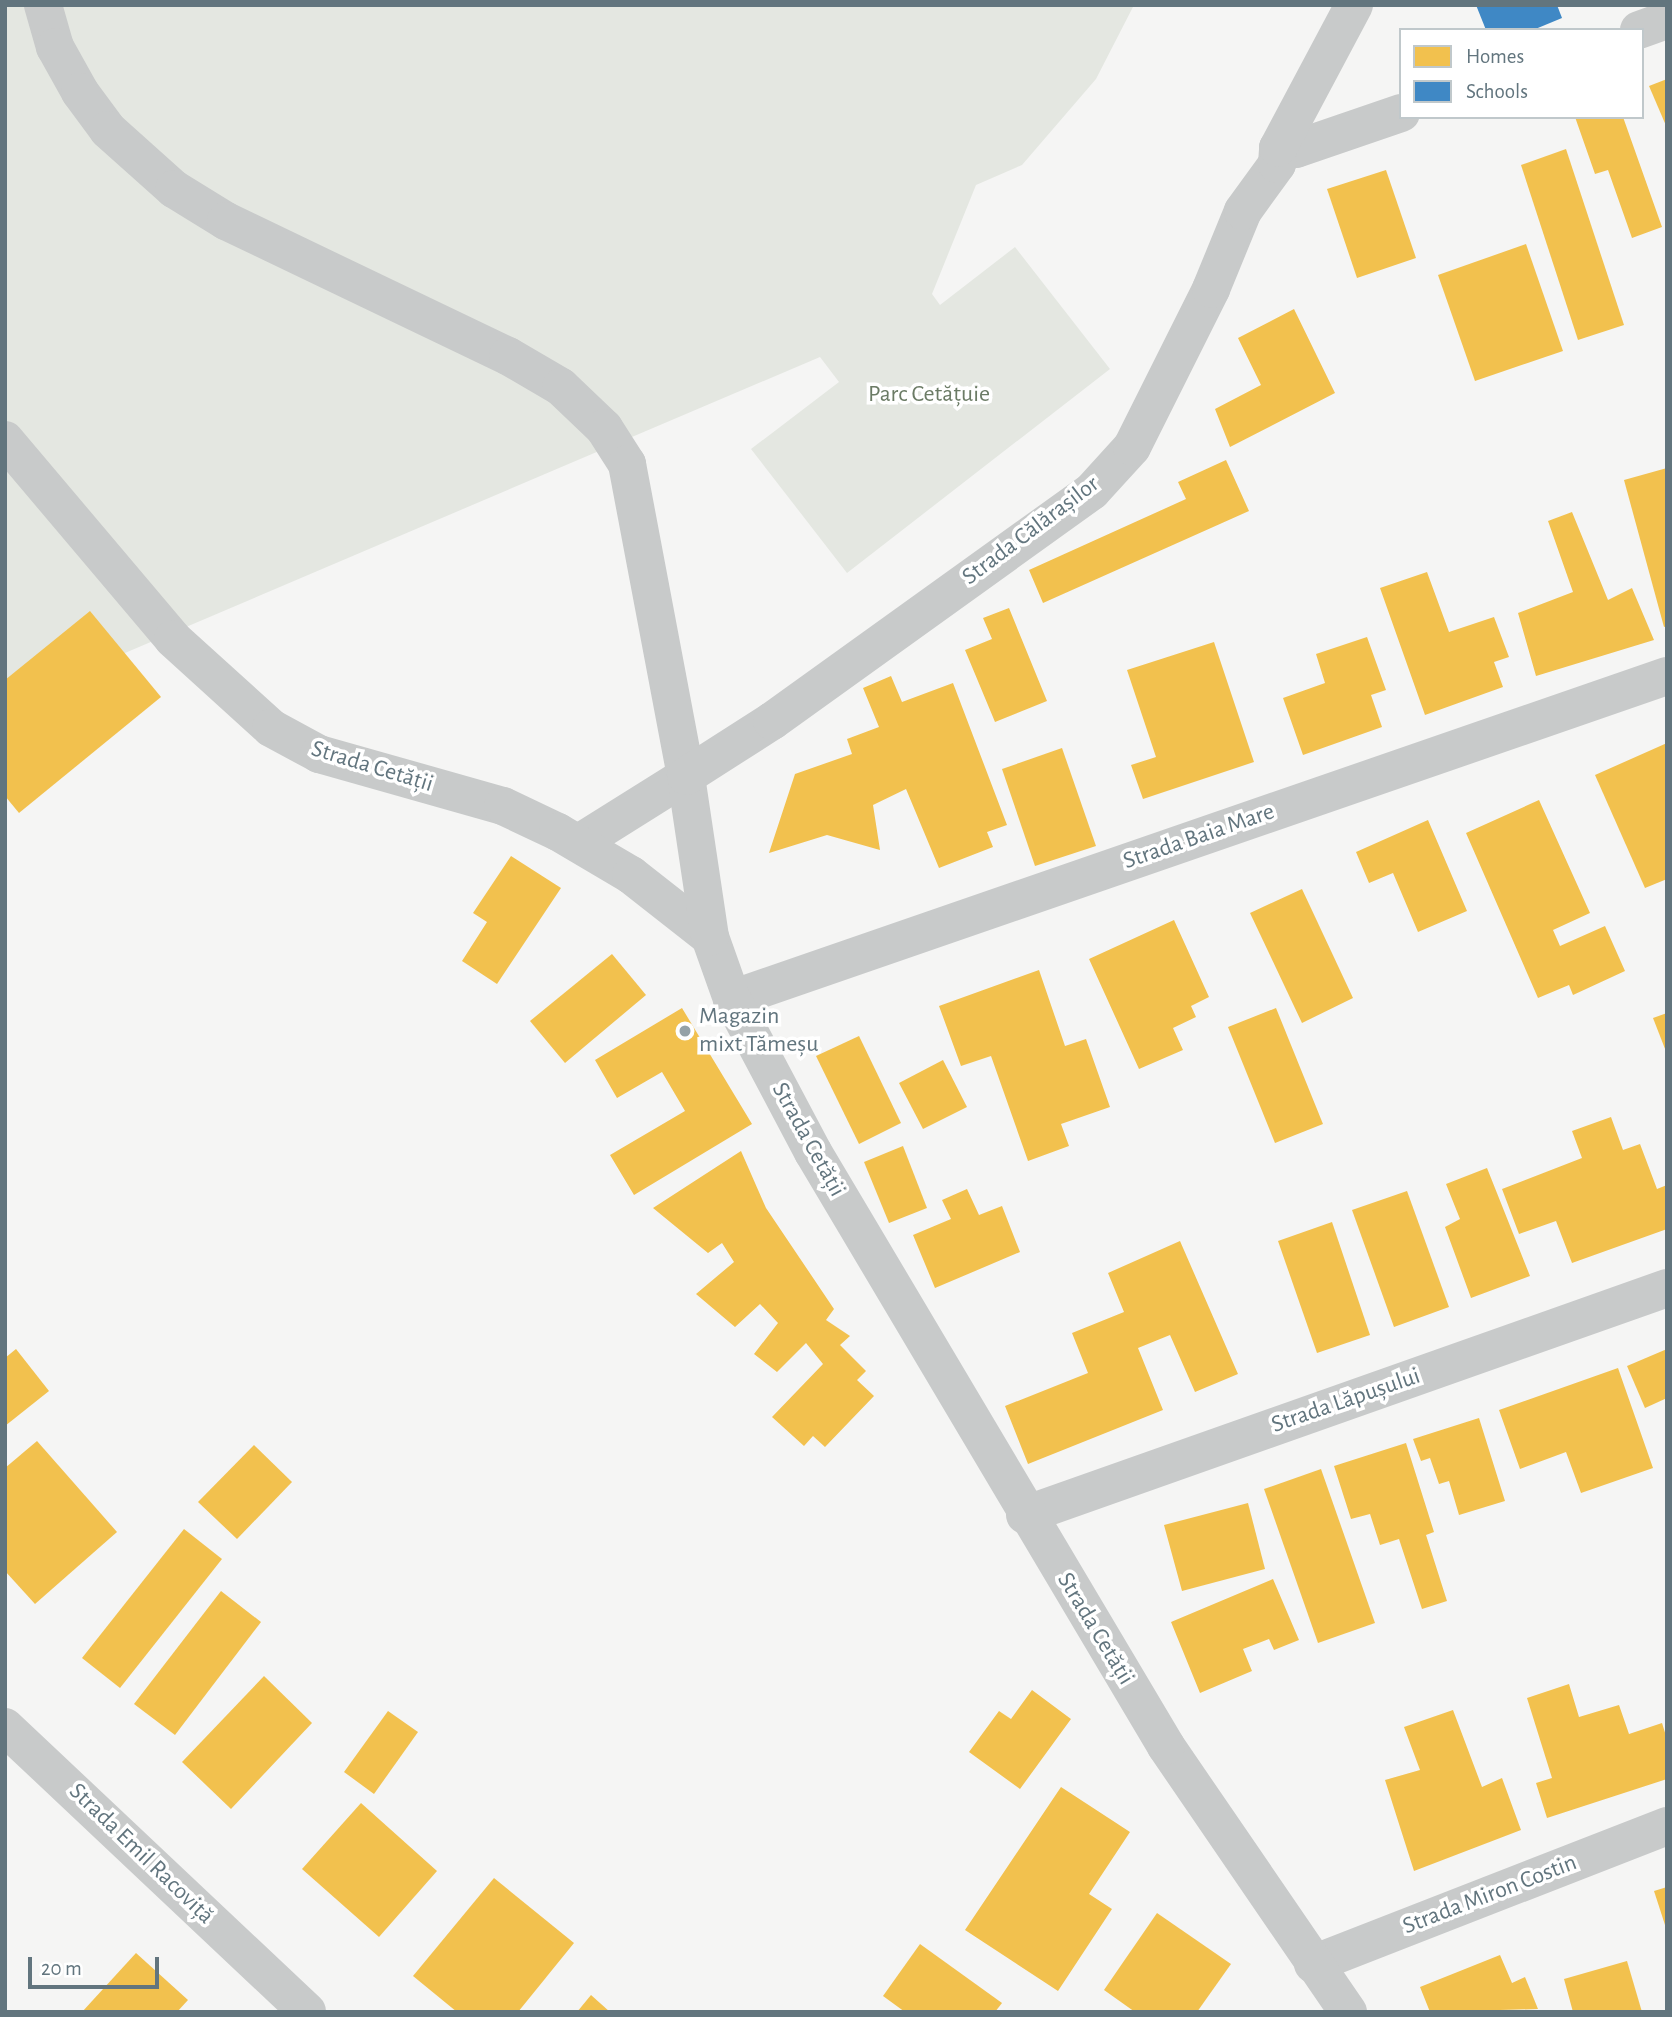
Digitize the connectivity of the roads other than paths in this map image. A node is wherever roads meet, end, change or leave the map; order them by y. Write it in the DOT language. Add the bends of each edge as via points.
graph roads {
  1 [pos="43,5"];
  2 [pos="1354,5"];
  3 [pos="1667,20"];
  4 [pos="1644,28"];
  5 [pos="1399,114"];
  6 [pos="1278,148"];
  7 [pos="5,440"];
  8 [pos="1667,676"];
  9 [pos="686,776"];
  10 [pos="579,843"];
  11 [pos="710,937"];
  12 [pos="732,999"];
  13 [pos="1667,1288"];
  14 [pos="1026,1515"];
  15 [pos="5,1727"];
  16 [pos="1667,1826"];
  17 [pos="1313,1964"];
  18 [pos="307,2012"];
  19 [pos="1348,2012"];
  1 -- 9 [label="street" via="55,47 94,111 145,167 174,189 226,221 508,356 561,387 604,428 627,464"];
  2 -- 6 [label="street, Strada Călărașilor"];
  3 -- 4 [label="street"];
  5 -- 6 [label="street" via="1296,149"];
  6 -- 9 [label="street, Strada Călărașilor" via="1277,164 1243,211 1211,289 1132,447 1092,491 772,721"];
  7 -- 10 [label="street, Strada Cetății" via="173,639 271,728 319,754 503,806"];
  8 -- 12 [label="street, Strada Baia Mare"];
  9 -- 10 [label="street, Strada Călărașilor"];
  9 -- 11 [label="street"];
  10 -- 11 [label="street, Strada Cetății" via="631,875"];
  11 -- 12 [label="street, Strada Cetății"];
  12 -- 14 [label="street, Strada Cetății" via="813,1152"];
  13 -- 14 [label="street, Strada Lăpușului"];
  14 -- 17 [label="street, Strada Cetății" via="1166,1746"];
  15 -- 18 [label="street, Strada Emil Racoviță"];
  16 -- 17 [label="street, Strada Miron Costin"];
  17 -- 19 [label="street, Strada Cetății"];
}
